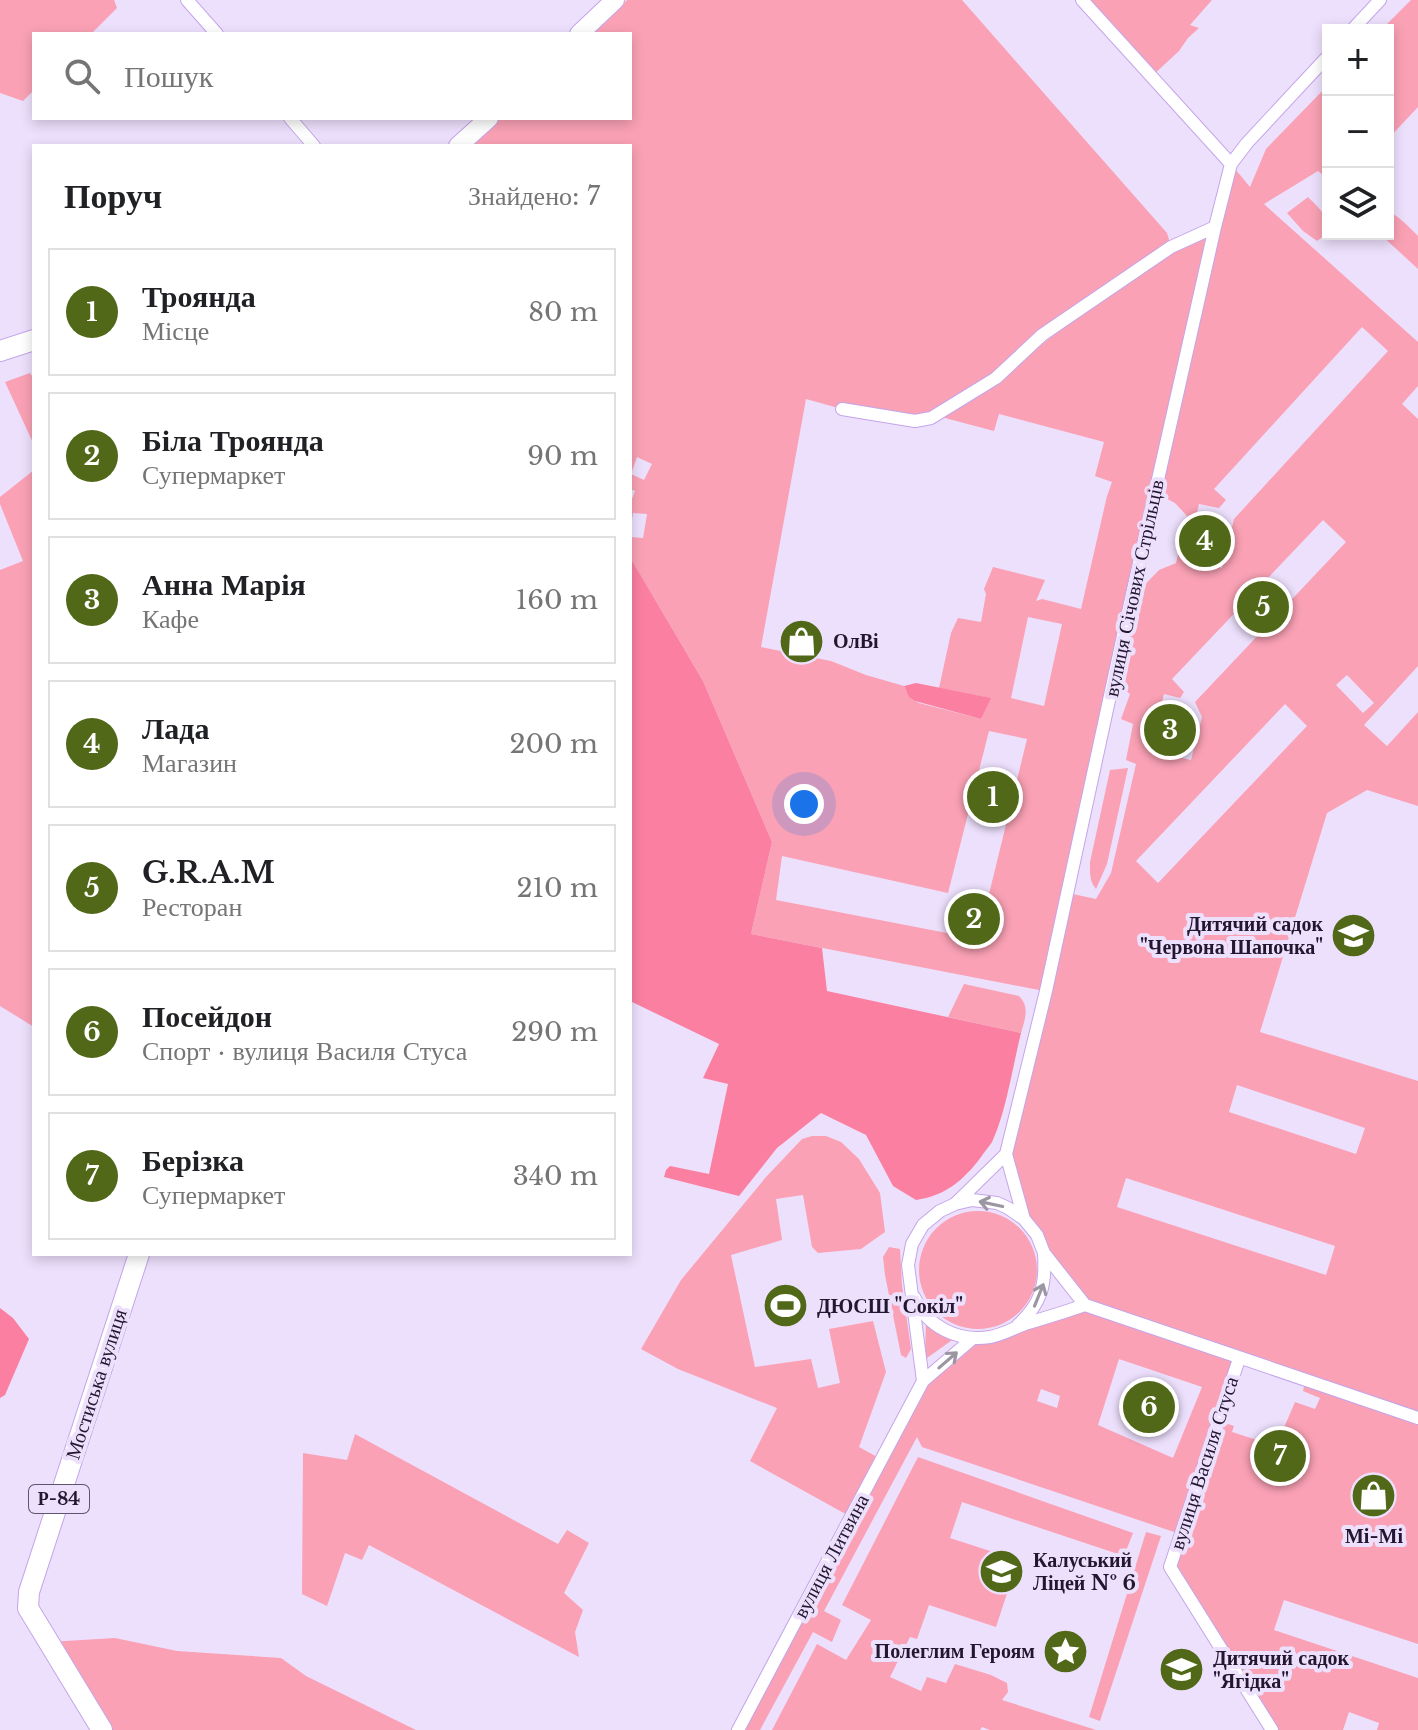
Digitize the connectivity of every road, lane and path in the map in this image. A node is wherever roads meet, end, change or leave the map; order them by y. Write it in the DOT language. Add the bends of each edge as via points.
graph roads {
  1 [pos="187,0"];
  2 [pos="615,0"];
  3 [pos="1082,0"];
  4 [pos="1380,0"];
  5 [pos="1358,24"];
  6 [pos="215,32"];
  7 [pos="581,32"];
  8 [pos="1322,62"];
  9 [pos="292,120"];
  10 [pos="487,120"];
  11 [pos="312,144"];
  12 [pos="460,144"];
  13 [pos="1231,164"];
  14 [pos="1215,227"];
  15 [pos="32,341"];
  16 [pos="0,351"];
  17 [pos="842,409"];
  18 [pos="1006,1154"];
  19 [pos="955,1204"];
  20 [pos="1024,1219"];
  21 [pos="1044,1253"];
  22 [pos="138,1256"];
  23 [pos="910,1287"];
  24 [pos="1085,1305"];
  25 [pos="1014,1328"];
  26 [pos="972,1339"];
  27 [pos="1239,1359"];
  28 [pos="923,1381"];
  29 [pos="1418,1418"];
  30 [pos="102,1730"];
  31 [pos="738,1730"];
  32 [pos="1272,1730"];
  1 -- 6 [label="street"];
  2 -- 7 [label="main road"];
  3 -- 13 [label="street"];
  4 -- 5 [label="street"];
  8 -- 13 [label="street, вулиця Січових Стрільців"];
  9 -- 11 [label="street"];
  10 -- 12 [label="main road"];
  13 -- 14 [label="street, вулиця Січових Стрільців"];
  14 -- 17 [label="street" via="1171,247 1042,335 996,378 931,418 915,421"];
  14 -- 18 [label="street, вулиця Січових Стрільців"];
  15 -- 16 [label="main road"];
  18 -- 19 [label="street"];
  18 -- 20 [label="street, вулиця Січових Стрільців"];
  20 -- 19 [label="street, one-way" via="997,1203"];
  19 -- 23 [label="street" via="923,1225 912,1244"];
  20 -- 21 [label="street"];
  21 -- 24 [label="street"];
  25 -- 21 [label="street, one-way" via="1041,1296"];
  22 -- 30 [label="main road, Мостиська вулиця / Р-84" via="29,1592 28,1608"];
  23 -- 26 [label="street" via="932,1323"];
  23 -- 28 [label="street"];
  24 -- 25 [label="street"];
  24 -- 27 [label="street, вулиця Василя Стуса"];
  25 -- 26 [label="street, вулиця Литвина"];
  28 -- 26 [label="street, вулиця Литвина, one-way"];
  27 -- 29 [label="street, вулиця Василя Стуса"];
  27 -- 32 [label="street, вулиця Василя Стуса" via="1170,1567"];
  28 -- 31 [label="street, вулиця Литвина"];
}
